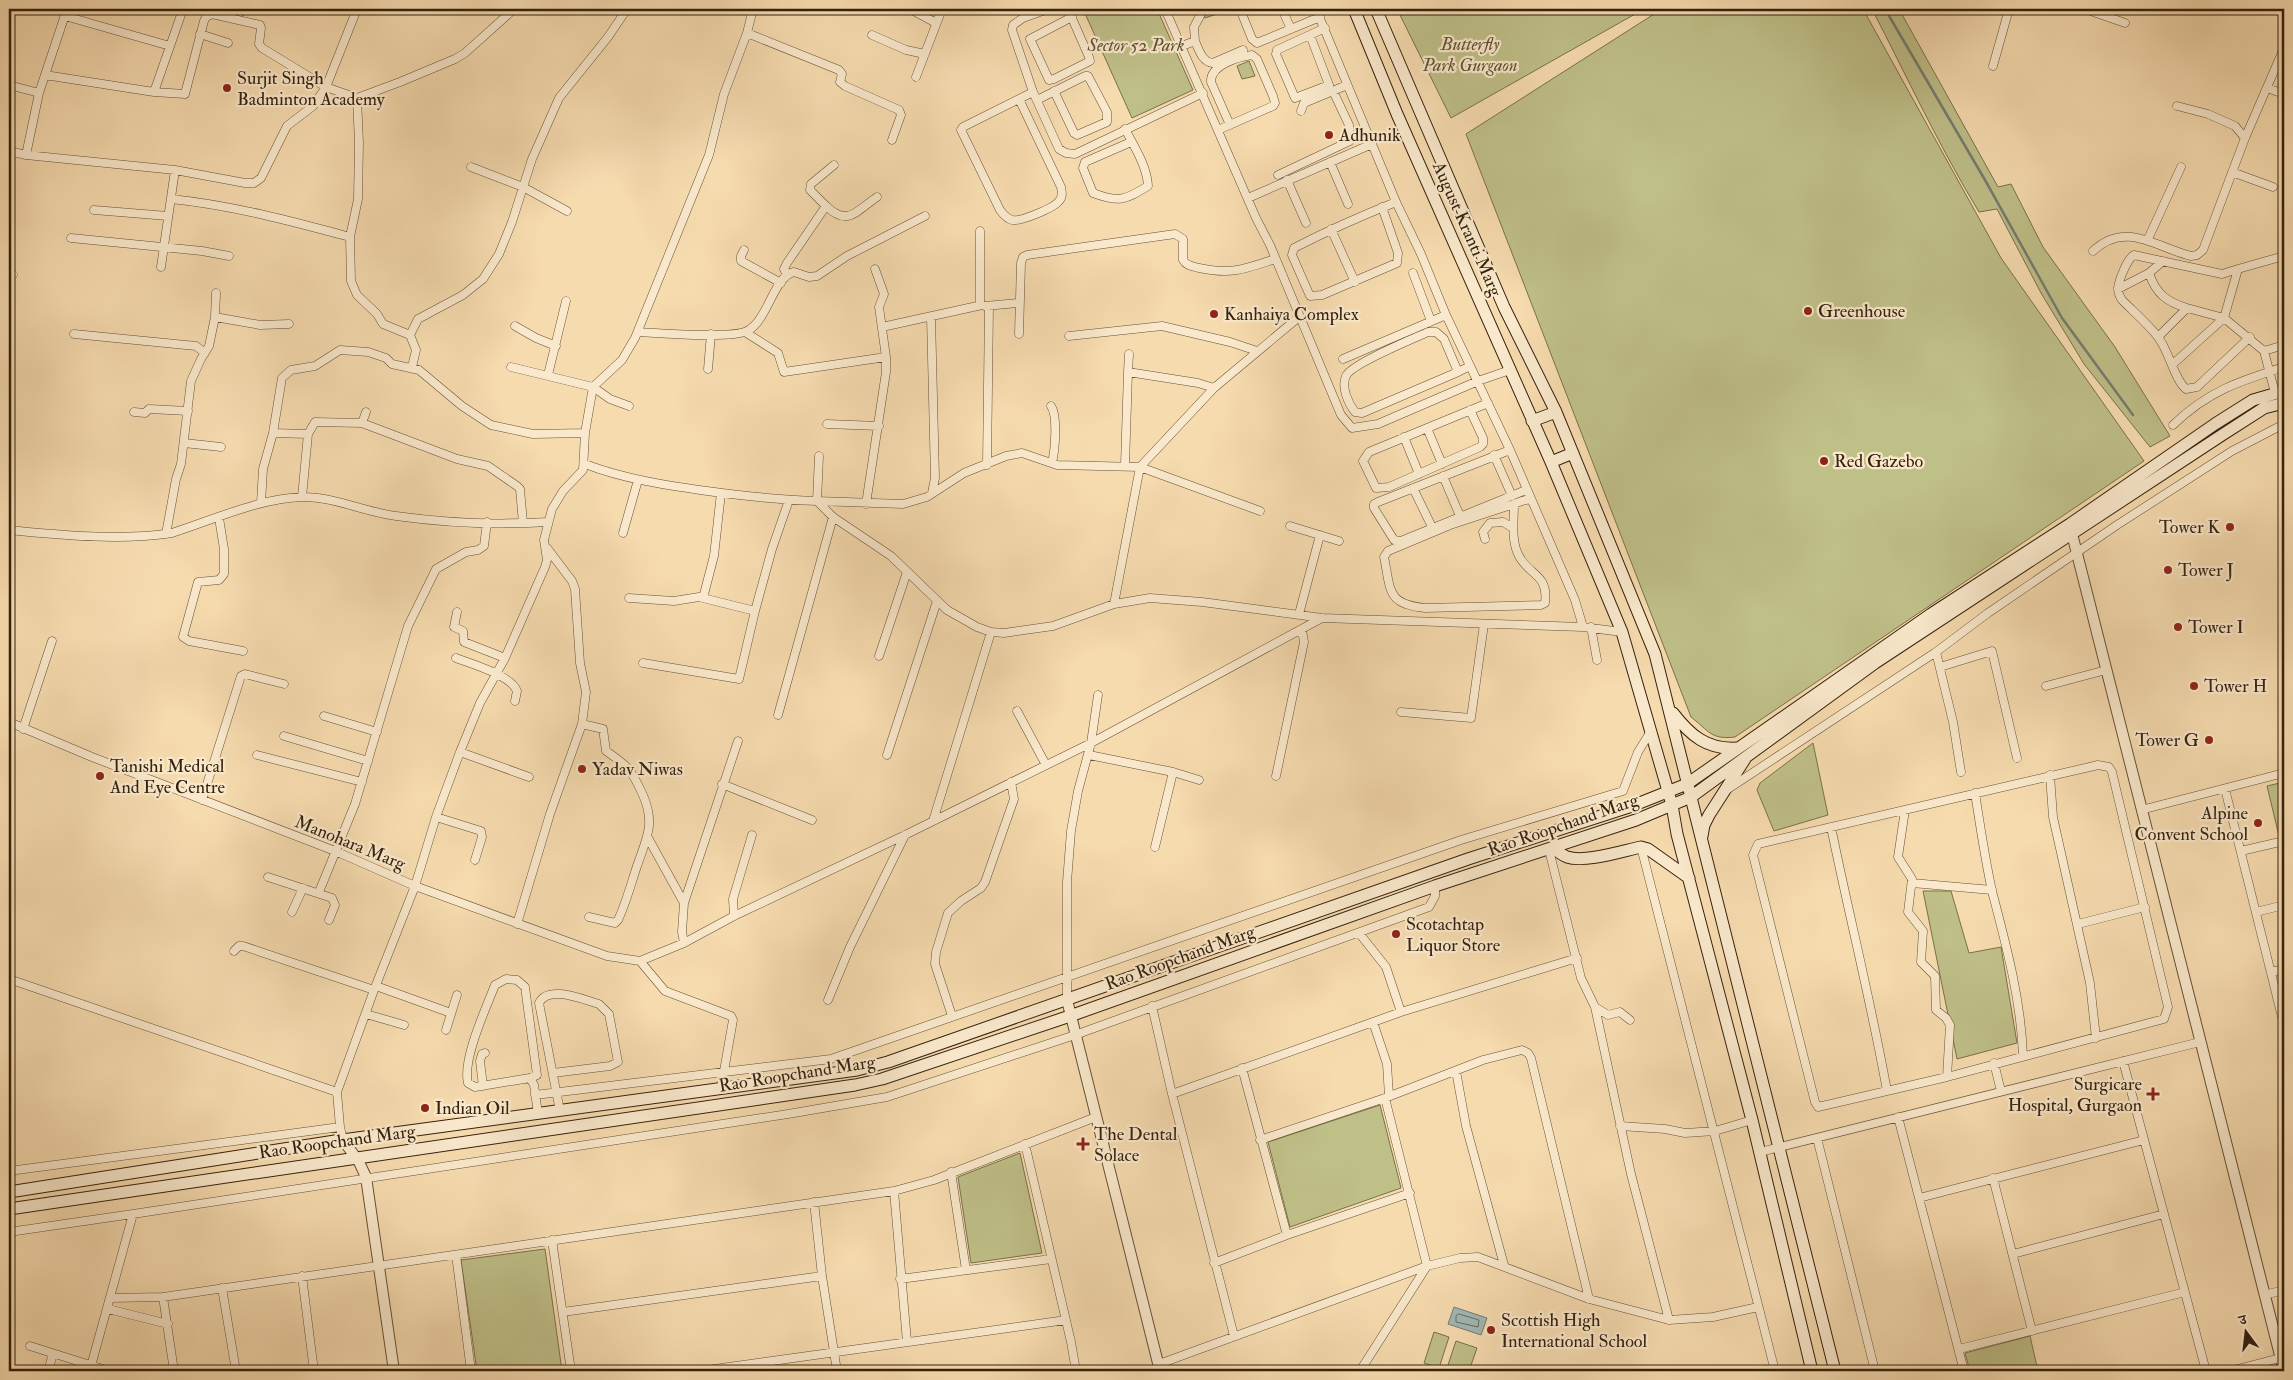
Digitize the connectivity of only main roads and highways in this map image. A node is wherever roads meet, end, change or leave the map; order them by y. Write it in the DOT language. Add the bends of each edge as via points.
graph roads {
  1 [pos="1354,9"];
  2 [pos="1376,9"];
  3 [pos="1438,152"];
  4 [pos="1418,160"];
  5 [pos="2280,392"];
  6 [pos="2284,403"];
  7 [pos="1556,412"];
  8 [pos="1532,421"];
  9 [pos="1573,453"];
  10 [pos="1551,462"];
  11 [pos="2071,530"];
  12 [pos="1670,709"];
  13 [pos="1743,751"];
  14 [pos="1688,784"];
  15 [pos="1668,792"];
  16 [pos="1690,797"];
  17 [pos="1672,805"];
  18 [pos="1701,838"];
  19 [pos="1551,849"];
  20 [pos="1689,878"];
  21 [pos="9,1192"];
  22 [pos="9,1208"];
  23 [pos="1812,1371"];
  24 [pos="1835,1371"];
  1 -- 4 [label="main road, August Kranti Marg"];
  2 -- 3 [label="main road, August Kranti Marg"];
  3 -- 4 [label="main road"];
  3 -- 7 [label="main road, August Kranti Marg" via="1504,307"];
  4 -- 8 [label="main road, August Kranti Marg"];
  5 -- 11 [label="main road" via="2253,400 2221,421"];
  6 -- 11 [label="main road" via="2264,408"];
  7 -- 8 [label="main road"];
  7 -- 9 [label="main road, August Kranti Marg"];
  8 -- 10 [label="main road, August Kranti Marg"];
  9 -- 10 [label="main road"];
  9 -- 12 [label="main road, August Kranti Marg" via="1648,635"];
  10 -- 15 [label="main road, August Kranti Marg" via="1622,632"];
  11 -- 13 [label="main road"];
  12 -- 13 [label="main road" via="1697,739 1714,747"];
  12 -- 14 [label="main road, August Kranti Marg"];
  13 -- 14 [label="main road, Rao Roopchand Marg"];
  13 -- 16 [label="main road, Rao Roopchand Marg"];
  13 -- 18 [label="main road" via="1726,790 1704,825"];
  14 -- 15 [label="main road, Rao Roopchand Marg"];
  14 -- 16 [label="main road, August Kranti Marg"];
  15 -- 17 [label="main road, August Kranti Marg"];
  15 -- 21 [label="main road, Rao Roopchand Marg" via="857,1070 343,1140"];
  16 -- 17 [label="main road, Rao Roopchand Marg"];
  16 -- 18 [label="main road, August Kranti Marg"];
  17 -- 19 [label="main road, Rao Roopchand Marg"];
  17 -- 20 [label="main road, August Kranti Marg"];
  18 -- 24 [label="main road, August Kranti Marg"];
  19 -- 20 [label="main road" via="1565,857 1585,858 1640,847 1655,853"];
  19 -- 22 [label="main road, Rao Roopchand Marg" via="1435,886 882,1079"];
  20 -- 23 [label="main road, August Kranti Marg" via="1760,1152"];
}
